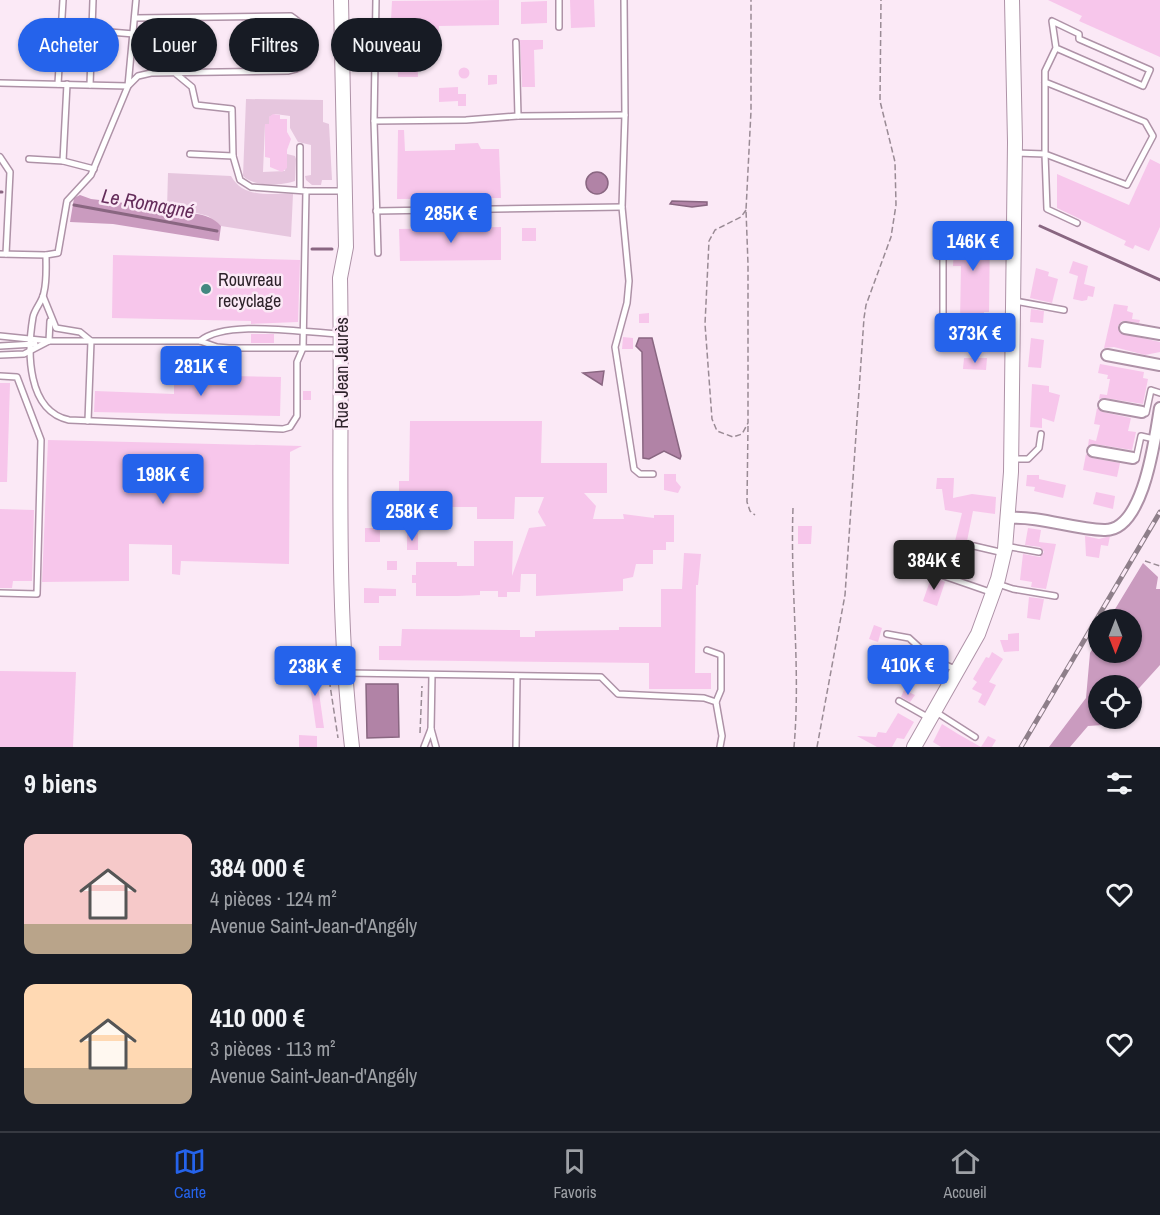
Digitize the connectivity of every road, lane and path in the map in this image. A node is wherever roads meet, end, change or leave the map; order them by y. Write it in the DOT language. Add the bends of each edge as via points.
graph roads {
  1 [pos="63,0"];
  2 [pos="93,0"];
  3 [pos="136,0"];
  4 [pos="341,0"];
  5 [pos="376,0"];
  6 [pos="559,0"];
  7 [pos="624,0"];
  8 [pos="751,0"];
  9 [pos="881,0"];
  10 [pos="1012,0"];
  11 [pos="62,18"];
  12 [pos="92,18"];
  13 [pos="135,18"];
  14 [pos="559,27"];
  15 [pos="516,42"];
  16 [pos="1056,48"];
  17 [pos="131,60"];
  18 [pos="59,72"];
  19 [pos="90,72"];
  20 [pos="206,72"];
  21 [pos="217,72"];
  22 [pos="175,73"];
  23 [pos="0,82"];
  24 [pos="1045,82"];
  25 [pos="58,84"];
  26 [pos="67,84"];
  27 [pos="90,85"];
  28 [pos="128,86"];
  29 [pos="625,115"];
  30 [pos="518,116"];
  31 [pos="374,121"];
  32 [pos="300,147"];
  33 [pos="1015,153"];
  34 [pos="190,154"];
  35 [pos="1045,154"];
  36 [pos="233,156"];
  37 [pos="0,157"];
  38 [pos="29,159"];
  39 [pos="63,161"];
  40 [pos="94,169"];
  41 [pos="303,190"];
  42 [pos="345,191"];
  43 [pos="622,207"];
  44 [pos="746,210"];
  45 [pos="376,211"];
  46 [pos="1077,223"];
  47 [pos="943,234"];
  48 [pos="378,253"];
  49 [pos="3,254"];
  50 [pos="46,255"];
  51 [pos="44,296"];
  52 [pos="1011,301"];
  53 [pos="1064,310"];
  54 [pos="50,318"];
  55 [pos="1125,328"];
  56 [pos="303,332"];
  57 [pos="1011,333"];
  58 [pos="341,334"];
  59 [pos="1160,334"];
  60 [pos="0,336"];
  61 [pos="49,341"];
  62 [pos="91,341"];
  63 [pos="200,341"];
  64 [pos="33,344"];
  65 [pos="0,346"];
  66 [pos="303,348"];
  67 [pos="341,348"];
  68 [pos="0,355"];
  69 [pos="1107,355"];
  70 [pos="1160,365"];
  71 [pos="0,376"];
  72 [pos="1160,393"];
  73 [pos="1104,405"];
  74 [pos="1160,408"];
  75 [pos="1142,412"];
  76 [pos="88,421"];
  77 [pos="748,423"];
  78 [pos="1041,434"];
  79 [pos="1154,439"];
  80 [pos="1093,451"];
  81 [pos="1133,458"];
  82 [pos="1011,459"];
  83 [pos="653,474"];
  84 [pos="793,508"];
  85 [pos="755,515"];
  86 [pos="1008,518"];
  87 [pos="974,546"];
  88 [pos="1004,550"];
  89 [pos="1039,552"];
  90 [pos="1145,561"];
  91 [pos="1160,566"];
  92 [pos="938,574"];
  93 [pos="995,588"];
  94 [pos="0,593"];
  95 [pos="1055,596"];
  96 [pos="887,634"];
  97 [pos="707,650"];
  98 [pos="958,671"];
  99 [pos="344,673"];
  100 [pos="432,675"];
  101 [pos="517,676"];
  102 [pos="422,686"];
  103 [pos="899,701"];
  104 [pos="716,702"];
  105 [pos="933,715"];
  106 [pos="431,729"];
  107 [pos="975,736"];
  108 [pos="420,740"];
  109 [pos="352,747"];
  110 [pos="424,747"];
  111 [pos="436,747"];
  112 [pos="516,747"];
  113 [pos="720,747"];
  114 [pos="794,747"];
  115 [pos="817,747"];
  116 [pos="914,747"];
  1 -- 11 [label="lane"];
  2 -- 12 [label="lane"];
  3 -- 13 [label="lane"];
  4 -- 42 [label="main road, Rue Jean Jaurès"];
  5 -- 31 [label="lane"];
  6 -- 14 [label="lane"];
  7 -- 29 [label="lane"];
  8 -- 44 [label="path" via="752,111"];
  9 -- 115 [label="path" via="880,101 895,162 896,205 891,237 864,318 845,595"];
  10 -- 33 [label="main road"];
  13 -- 21 [label="lane" via="291,16 313,40 313,57 300,69"];
  15 -- 30 [label="lane"];
  16 -- 16 [label="lane" via="1052,21 1079,33 1079,39 1150,70 1143,86"];
  16 -- 24 [label="lane" via="1045,71"];
  17 -- 28 [label="lane"];
  18 -- 25 [label="lane"];
  19 -- 27 [label="lane"];
  20 -- 22 [label="lane"];
  22 -- 28 [label="lane" via="138,76"];
  22 -- 36 [label="lane" via="192,87 196,105 232,109"];
  23 -- 25 [label="lane"];
  24 -- 35 [label="lane"];
  24 -- 35 [label="lane" via="1144,122 1153,136 1127,185"];
  25 -- 26 [label="lane"];
  26 -- 27 [label="lane"];
  26 -- 39 [label="lane"];
  27 -- 28 [label="lane"];
  28 -- 40 [label="lane"];
  29 -- 30 [label="lane"];
  29 -- 43 [label="lane"];
  30 -- 31 [label="lane"];
  31 -- 45 [label="lane"];
  32 -- 41 [label="lane"];
  33 -- 35 [label="lane"];
  33 -- 52 [label="main road"];
  34 -- 36 [label="lane"];
  35 -- 46 [label="lane" via="1047,209"];
  36 -- 41 [label="lane" via="237,175 245,185"];
  37 -- 49 [label="lane" via="11,178"];
  38 -- 39 [label="lane"];
  39 -- 40 [label="lane"];
  40 -- 50 [label="lane" via="67,201 58,253"];
  41 -- 42 [label="lane"];
  41 -- 56 [label="lane"];
  42 -- 58 [label="main road, Rue Jean Jaurès"];
  43 -- 45 [label="lane"];
  43 -- 83 [label="lane" via="628,294 615,347 634,469 640,474"];
  44 -- 77 [label="path"];
  44 -- 77 [label="path" via="741,217 715,230 709,241 705,324 714,426 722,435 733,438 742,434"];
  45 -- 48 [label="lane"];
  47 -- 57 [label="lane" via="943,328 960,333"];
  49 -- 50 [label="lane"];
  50 -- 51 [label="lane"];
  51 -- 54 [label="lane"];
  51 -- 64 [label="lane" via="34,314"];
  52 -- 53 [label="lane"];
  52 -- 57 [label="main road"];
  54 -- 61 [label="lane"];
  54 -- 62 [label="lane" via="56,328 80,332"];
  55 -- 59 [label="street"];
  56 -- 58 [label="lane"];
  56 -- 63 [label="lane" via="223,331 212,332"];
  56 -- 66 [label="lane"];
  57 -- 82 [label="main road"];
  58 -- 67 [label="main road, Rue Jean Jaurès"];
  60 -- 64 [label="lane"];
  61 -- 62 [label="lane"];
  61 -- 64 [label="lane"];
  61 -- 64 [label="lane"];
  62 -- 63 [label="lane"];
  62 -- 76 [label="lane"];
  63 -- 66 [label="lane" via="217,347"];
  64 -- 65 [label="lane"];
  64 -- 68 [label="lane" via="18,355"];
  64 -- 76 [label="lane" via="34,384 42,404 59,418"];
  66 -- 67 [label="lane"];
  66 -- 76 [label="lane" via="297,362 297,416 290,427"];
  67 -- 99 [label="main road, Rue Jean Jaurès"];
  69 -- 70 [label="street"];
  71 -- 94 [label="lane" via="18,377 41,440 37,594"];
  72 -- 75 [label="lane" via="1151,390 1146,413"];
  73 -- 75 [label="street"];
  74 -- 79 [label="street"];
  77 -- 85 [label="path" via="747,502"];
  78 -- 82 [label="lane" via="1040,448 1028,459"];
  79 -- 81 [label="lane" via="1141,436 1136,459"];
  79 -- 86 [label="street" via="1149,471 1127,518 1119,526 1104,530 1039,518"];
  80 -- 81 [label="street"];
  82 -- 86 [label="main road"];
  84 -- 114 [label="path" via="797,682"];
  86 -- 88 [label="main road"];
  87 -- 88 [label="lane"];
  88 -- 89 [label="lane"];
  88 -- 93 [label="main road"];
  90 -- 91 [label="path"];
  92 -- 93 [label="lane"];
  93 -- 95 [label="lane"];
  93 -- 98 [label="main road" via="984,621"];
  96 -- 98 [label="lane" via="909,638 932,659"];
  97 -- 104 [label="lane" via="721,655 721,690"];
  98 -- 105 [label="main road"];
  99 -- 100 [label="lane"];
  99 -- 109 [label="main road, Rue Jean Jaurès"];
  100 -- 101 [label="lane"];
  100 -- 106 [label="lane"];
  101 -- 104 [label="lane" via="601,677 618,694 704,698"];
  101 -- 112 [label="lane"];
  102 -- 108 [label="path"];
  103 -- 105 [label="lane"];
  104 -- 113 [label="lane"];
  105 -- 107 [label="lane"];
  105 -- 116 [label="main road"];
  106 -- 110 [label="lane"];
  106 -- 111 [label="lane"];
}
